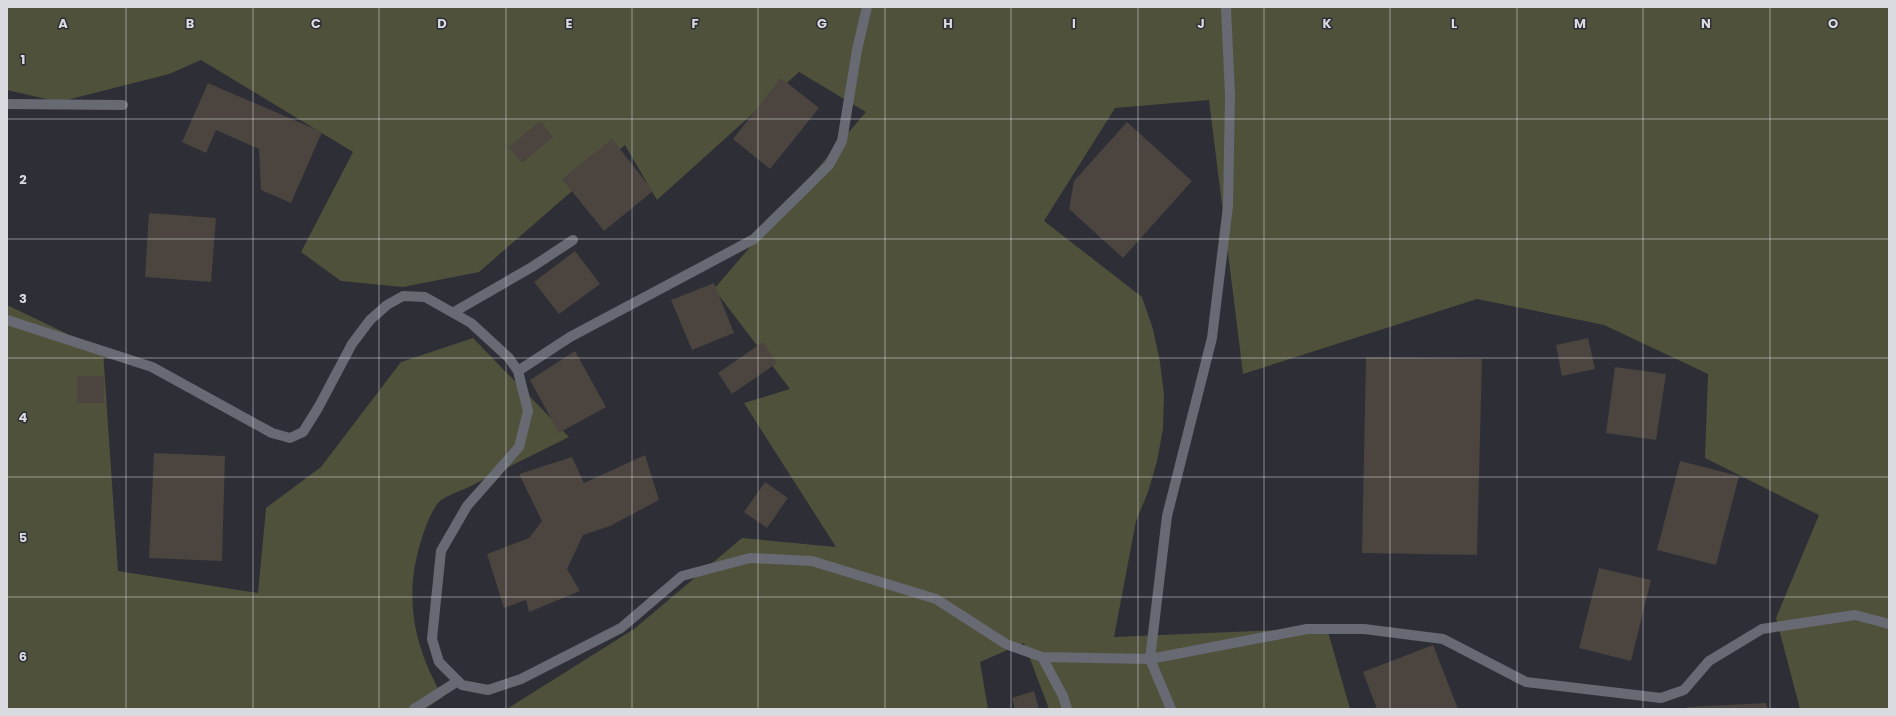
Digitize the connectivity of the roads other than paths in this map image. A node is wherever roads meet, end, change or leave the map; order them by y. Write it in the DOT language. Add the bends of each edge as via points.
graph roads {
  1 [pos="867,7"];
  2 [pos="1226,7"];
  3 [pos="7,104"];
  4 [pos="123,105"];
  5 [pos="573,240"];
  6 [pos="454,312"];
  7 [pos="7,320"];
  8 [pos="518,371"];
  9 [pos="1889,624"];
  10 [pos="1042,657"];
  11 [pos="1150,659"];
  12 [pos="458,681"];
  13 [pos="414,709"];
  14 [pos="1066,709"];
  15 [pos="1171,709"];
  1 -- 8 [label="street" via="842,141 829,165 754,239 570,337"];
  2 -- 11 [label="street" via="1230,96 1228,206 1212,338 1167,516"];
  3 -- 4 [label="street"];
  5 -- 6 [label="street"];
  6 -- 7 [label="street" via="425,297 403,296 387,305 370,320 352,344 303,432 290,438 272,433 152,366"];
  6 -- 8 [label="street" via="471,323 509,358"];
  8 -- 12 [label="street" via="528,411 519,446 467,506 441,551 432,639 439,662"];
  9 -- 11 [label="street" via="1855,615 1762,629 1709,660 1684,690 1661,698 1526,682 1443,639 1364,629 1307,629"];
  10 -- 11 [label="street"];
  10 -- 12 [label="street" via="1006,644 936,599 812,561 750,558 682,576 621,628 521,679 488,690"];
  10 -- 14 [label="street" via="1063,696"];
  11 -- 15 [label="street"];
  12 -- 13 [label="street"];
}
